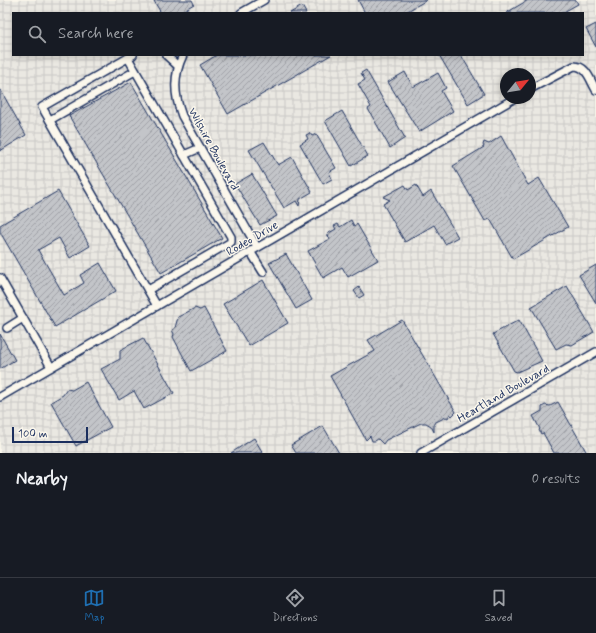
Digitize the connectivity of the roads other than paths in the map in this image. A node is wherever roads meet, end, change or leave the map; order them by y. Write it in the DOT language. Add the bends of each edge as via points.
graph roads {
  1 [pos="264,0"];
  2 [pos="243,12"];
  3 [pos="130,56"];
  4 [pos="167,56"];
  5 [pos="183,56"];
  6 [pos="178,66"];
  7 [pos="135,70"];
  8 [pos="536,86"];
  9 [pos="596,90"];
  10 [pos="505,104"];
  11 [pos="50,120"];
  12 [pos="200,148"];
  13 [pos="184,155"];
  14 [pos="258,247"];
  15 [pos="250,252"];
  16 [pos="262,272"];
  17 [pos="0,278"];
  18 [pos="148,290"];
  19 [pos="157,306"];
  20 [pos="23,318"];
  21 [pos="8,328"];
  22 [pos="596,352"];
  23 [pos="51,367"];
  24 [pos="0,397"];
  25 [pos="421,453"];
  1 -- 2 [label="street"];
  3 -- 7 [label="street"];
  3 -- 11 [label="street" via="42,107"];
  4 -- 6 [label="street"];
  5 -- 6 [label="street, Wilshire Boulevard"];
  6 -- 12 [label="street, Wilshire Boulevard" via="175,81 176,102"];
  7 -- 11 [label="street"];
  7 -- 13 [label="street"];
  8 -- 9 [label="street" via="568,68 580,66"];
  10 -- 14 [label="street, Rodeo Drive"];
  11 -- 18 [label="street"];
  12 -- 13 [label="street"];
  12 -- 14 [label="street, Wilshire Boulevard"];
  13 -- 18 [label="street" via="231,237 231,242"];
  14 -- 15 [label="street, Rodeo Drive"];
  15 -- 16 [label="street"];
  15 -- 19 [label="street, Rodeo Drive"];
  17 -- 20 [label="street"];
  18 -- 19 [label="street"];
  19 -- 23 [label="street, Rodeo Drive"];
  20 -- 21 [label="street"];
  20 -- 23 [label="street"];
  22 -- 25 [label="street, Heartland Boulevard"];
  23 -- 24 [label="street, Rodeo Drive"];
}
